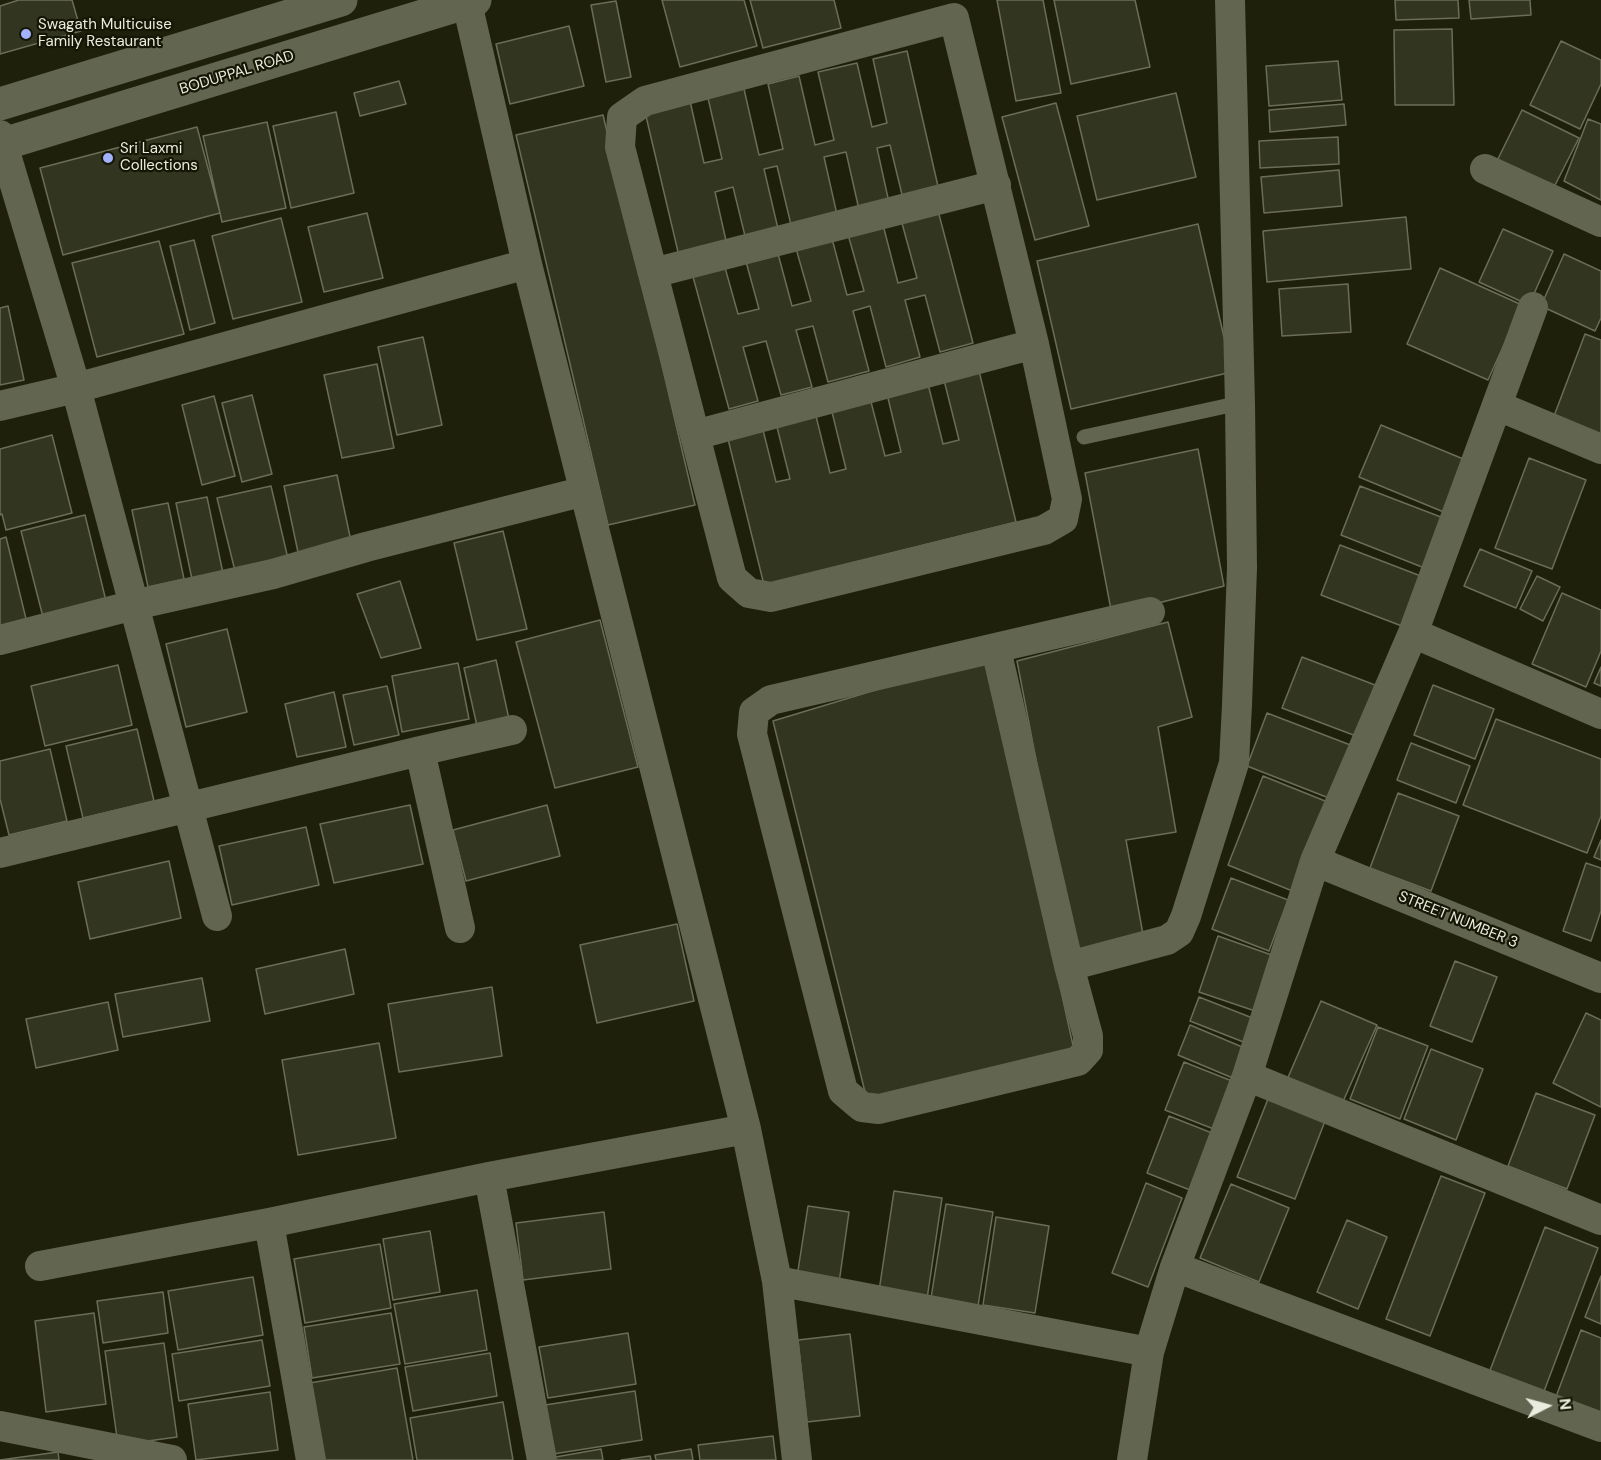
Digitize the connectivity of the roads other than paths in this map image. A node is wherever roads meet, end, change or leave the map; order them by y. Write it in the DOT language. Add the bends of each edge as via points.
graph roads {
  1 [pos="341,0"];
  2 [pos="1230,0"];
  3 [pos="471,1"];
  4 [pos="952,9"];
  5 [pos="0,104"];
  6 [pos="1,142"];
  7 [pos="1485,169"];
  8 [pos="996,185"];
  9 [pos="1601,222"];
  10 [pos="527,264"];
  11 [pos="653,273"];
  12 [pos="1533,307"];
  13 [pos="1034,344"];
  14 [pos="76,388"];
  15 [pos="1240,403"];
  16 [pos="0,406"];
  17 [pos="1498,406"];
  18 [pos="695,435"];
  19 [pos="1084,436"];
  20 [pos="1601,448"];
  21 [pos="585,491"];
  22 [pos="134,605"];
  23 [pos="1150,612"];
  24 [pos="1413,633"];
  25 [pos="0,640"];
  26 [pos="996,649"];
  27 [pos="1601,714"];
  28 [pos="512,730"];
  29 [pos="420,751"];
  30 [pos="187,809"];
  31 [pos="0,852"];
  32 [pos="1315,861"];
  33 [pos="217,916"];
  34 [pos="460,928"];
  35 [pos="1069,966"];
  36 [pos="1601,978"];
  37 [pos="1246,1076"];
  38 [pos="746,1129"];
  39 [pos="489,1177"];
  40 [pos="1601,1220"];
  41 [pos="269,1223"];
  42 [pos="40,1266"];
  43 [pos="1175,1267"];
  44 [pos="777,1281"];
  45 [pos="1149,1352"];
  46 [pos="0,1426"];
  47 [pos="1601,1427"];
  48 [pos="84,1452"];
  49 [pos="172,1460"];
  50 [pos="312,1460"];
  51 [pos="542,1460"];
  52 [pos="797,1460"];
  53 [pos="1132,1460"];
  1 -- 5 [label="street"];
  2 -- 15 [label="street"];
  3 -- 6 [label="street, BODUPPAL ROAD"];
  3 -- 10 [label="street"];
  4 -- 8 [label="street"];
  4 -- 11 [label="street" via="645,101 622,117 620,147"];
  6 -- 14 [label="street"];
  7 -- 9 [label="street"];
  8 -- 11 [label="street"];
  8 -- 13 [label="street"];
  10 -- 14 [label="street"];
  10 -- 21 [label="street"];
  11 -- 18 [label="street"];
  12 -- 17 [label="street"];
  13 -- 18 [label="street"];
  13 -- 18 [label="street" via="1067,499 1063,519 1044,530 771,597 749,593 732,578"];
  14 -- 16 [label="street"];
  14 -- 22 [label="street"];
  15 -- 19 [label="lane"];
  15 -- 35 [label="street" via="1242,568 1233,763 1179,932 1167,940"];
  17 -- 20 [label="street"];
  17 -- 24 [label="street"];
  21 -- 22 [label="street" via="273,574"];
  21 -- 38 [label="street"];
  22 -- 25 [label="street"];
  22 -- 30 [label="street"];
  23 -- 26 [label="street"];
  24 -- 27 [label="street"];
  24 -- 32 [label="street"];
  26 -- 35 [label="street"];
  26 -- 35 [label="street" via="771,700 754,712 752,734 843,1091 862,1107 879,1109 1078,1061 1088,1050 1088,1036"];
  28 -- 29 [label="street"];
  29 -- 30 [label="street"];
  29 -- 34 [label="street"];
  30 -- 31 [label="street"];
  30 -- 33 [label="street"];
  32 -- 36 [label="street, STREET NUMBER 3"];
  32 -- 37 [label="street"];
  37 -- 40 [label="street"];
  37 -- 43 [label="street"];
  38 -- 39 [label="street"];
  38 -- 44 [label="street"];
  39 -- 41 [label="street"];
  39 -- 51 [label="street"];
  41 -- 42 [label="street"];
  41 -- 50 [label="street"];
  43 -- 45 [label="street"];
  43 -- 47 [label="street"];
  44 -- 45 [label="street"];
  44 -- 52 [label="street"];
  45 -- 53 [label="street"];
  46 -- 48 [label="street"];
  48 -- 49 [label="street"];
}
